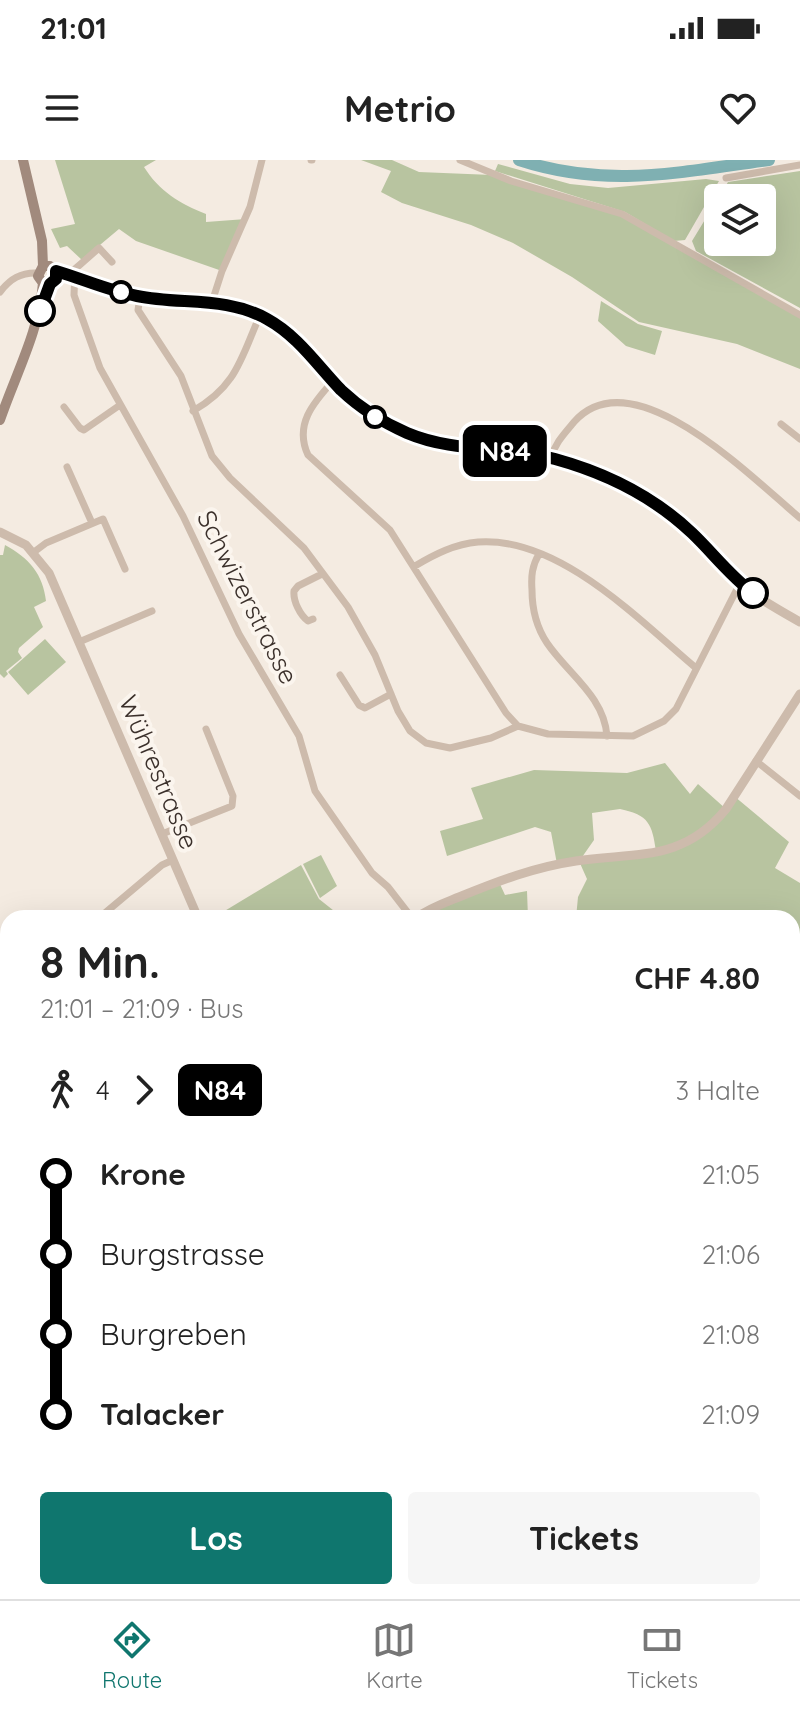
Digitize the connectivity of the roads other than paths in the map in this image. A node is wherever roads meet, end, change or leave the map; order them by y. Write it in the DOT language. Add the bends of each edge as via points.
graph roads {
  1 [pos="23,160"];
  2 [pos="262,160"];
  3 [pos="460,160"];
  4 [pos="800,165"];
  5 [pos="726,178"];
  6 [pos="112,262"];
  7 [pos="48,274"];
  8 [pos="74,279"];
  9 [pos="0,292"];
  10 [pos="140,297"];
  11 [pos="212,302"];
  12 [pos="260,315"];
  13 [pos="800,315"];
  14 [pos="333,381"];
  15 [pos="120,405"];
  16 [pos="64,407"];
  17 [pos="193,411"];
  18 [pos="0,420"];
  19 [pos="781,424"];
  20 [pos="800,439"];
  21 [pos="551,458"];
  22 [pos="67,467"];
  23 [pos="800,518"];
  24 [pos="92,523"];
  25 [pos="0,532"];
  26 [pos="34,552"];
  27 [pos="539,554"];
  28 [pos="415,566"];
  29 [pos="125,569"];
  30 [pos="322,574"];
  31 [pos="740,583"];
  32 [pos="152,611"];
  33 [pos="313,619"];
  34 [pos="800,622"];
  35 [pos="79,642"];
  36 [pos="696,668"];
  37 [pos="340,675"];
  38 [pos="391,694"];
  39 [pos="800,694"];
  40 [pos="518,726"];
  41 [pos="206,729"];
  42 [pos="607,736"];
  43 [pos="756,761"];
  44 [pos="800,796"];
  45 [pos="162,834"];
  46 [pos="173,860"];
  47 [pos="109,910"];
  48 [pos="195,910"];
  49 [pos="407,910"];
  50 [pos="429,910"];
  1 -- 7 [label="main road"];
  2 -- 11 [label="street" via="246,219"];
  3 -- 13 [label="street" via="622,214"];
  4 -- 5 [label="street"];
  6 -- 8 [label="street" via="99,248 75,269"];
  7 -- 8 [label="street"];
  7 -- 9 [label="street" via="28,273"];
  7 -- 18 [label="main road" via="41,309"];
  8 -- 10 [label="street"];
  8 -- 15 [label="street, Schwizerstrasse" via="87,336"];
  10 -- 11 [label="street"];
  10 -- 17 [label="street" via="138,310 181,376"];
  11 -- 12 [label="street"];
  12 -- 14 [label="street" via="296,339"];
  12 -- 17 [label="street" via="231,378 217,397"];
  14 -- 21 [label="street" via="375,417 417,437"];
  14 -- 28 [label="street" via="303,423 305,448 312,461 390,530"];
  15 -- 16 [label="street" via="84,430"];
  15 -- 49 [label="street, Schwizerstrasse" via="183,516 239,634 299,736 315,791 372,873"];
  17 -- 30 [label="street" via="216,463 304,548"];
  19 -- 20 [label="street"];
  21 -- 23 [label="street" via="559,439 587,410 614,402 634,405 694,432"];
  21 -- 31 [label="street" via="602,474 648,499 683,525"];
  22 -- 24 [label="street"];
  24 -- 26 [label="street"];
  24 -- 29 [label="street" via="103,519"];
  25 -- 26 [label="street, Wührestrasse"];
  26 -- 35 [label="street, Wührestrasse" via="54,582"];
  27 -- 28 [label="street" via="477,542 439,552"];
  27 -- 36 [label="street" via="578,572"];
  27 -- 42 [label="street" via="531,583 538,625 597,703"];
  28 -- 40 [label="street"];
  30 -- 33 [label="street" via="294,591 304,618"];
  30 -- 38 [label="street" via="355,619"];
  31 -- 34 [label="street"];
  31 -- 36 [label="street"];
  32 -- 35 [label="street"];
  35 -- 45 [label="street, Wührestrasse"];
  36 -- 42 [label="street" via="676,709 664,721 633,736"];
  37 -- 38 [label="street" via="365,708"];
  38 -- 40 [label="street" via="410,731 437,747 467,746"];
  39 -- 43 [label="street"];
  40 -- 42 [label="street" via="548,734"];
  41 -- 45 [label="street" via="233,796 232,806"];
  43 -- 44 [label="street"];
  43 -- 50 [label="street" via="715,823 690,841 666,850 523,872"];
  45 -- 46 [label="street, Wührestrasse"];
  46 -- 47 [label="street"];
  46 -- 48 [label="street, Wührestrasse"];
}
